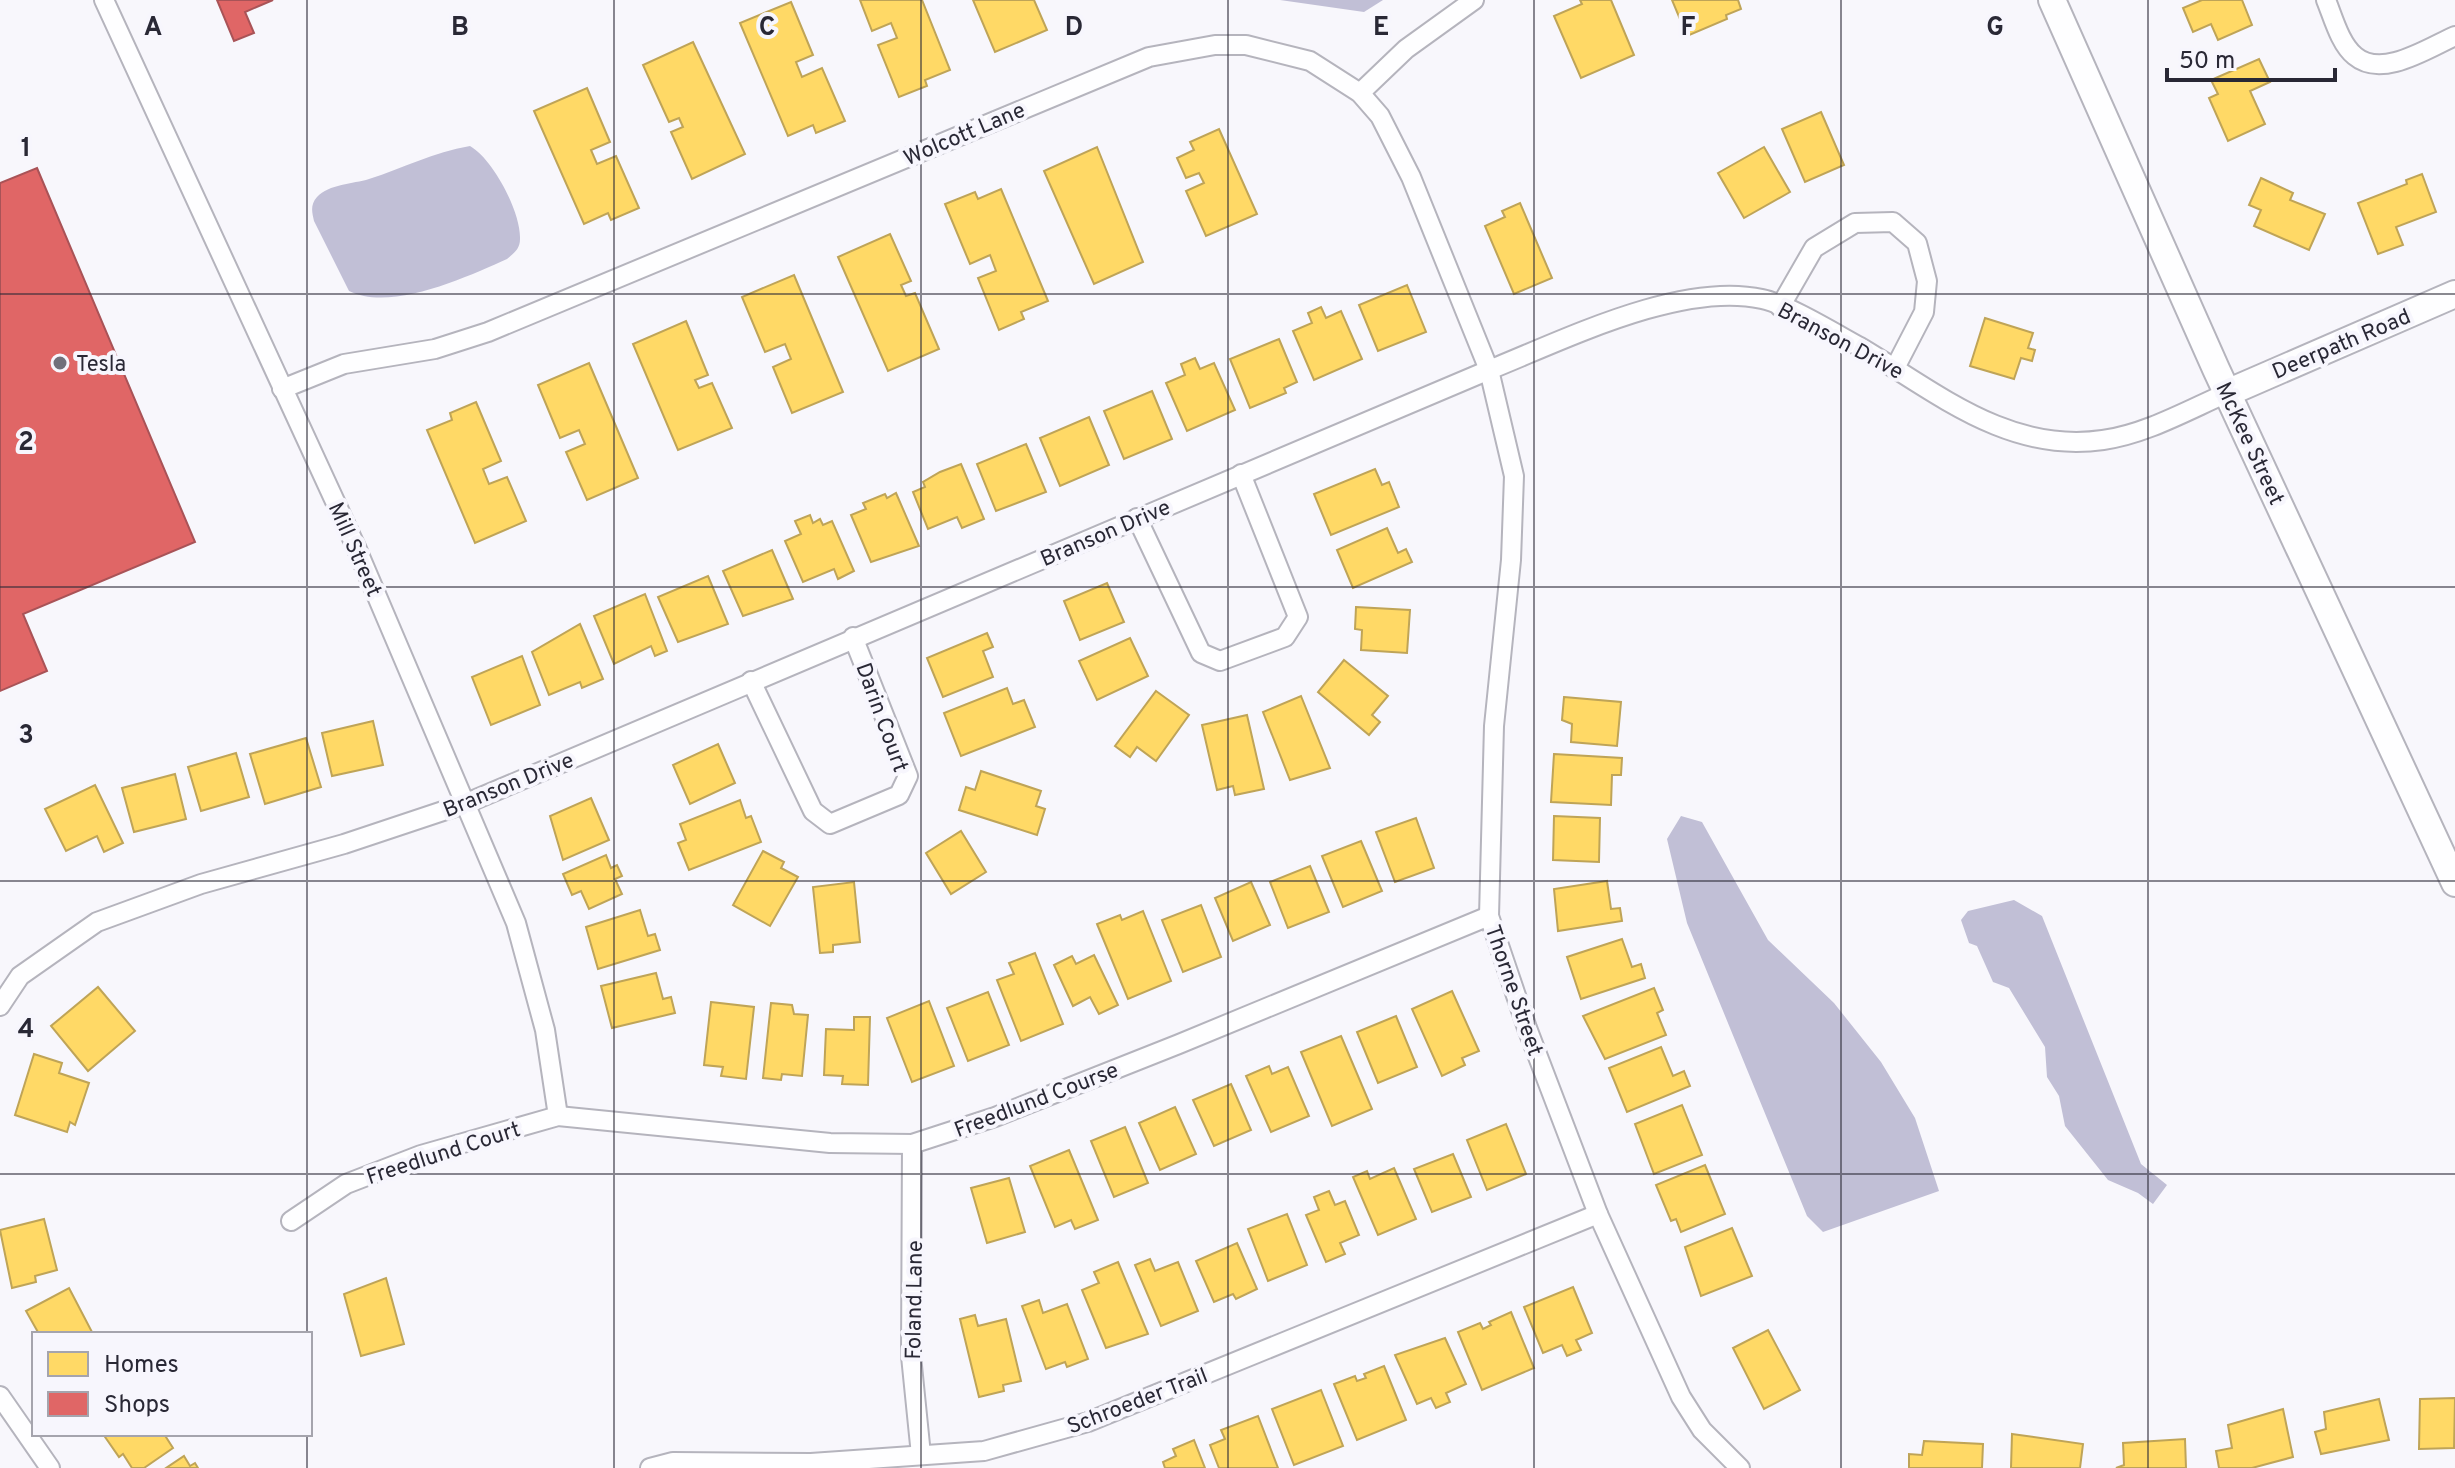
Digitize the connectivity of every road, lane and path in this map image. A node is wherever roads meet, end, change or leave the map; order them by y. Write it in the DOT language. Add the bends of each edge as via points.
graph roads {
  1 [pos="104,0"];
  2 [pos="1474,0"];
  3 [pos="2052,0"];
  4 [pos="2326,0"];
  5 [pos="2455,36"];
  6 [pos="1360,93"];
  7 [pos="2455,294"];
  8 [pos="1780,307"];
  9 [pos="1895,368"];
  10 [pos="1489,370"];
  11 [pos="282,389"];
  12 [pos="2227,393"];
  13 [pos="1241,474"];
  14 [pos="1137,518"];
  15 [pos="853,637"];
  16 [pos="751,681"];
  17 [pos="467,803"];
  18 [pos="2455,883"];
  19 [pos="1489,916"];
  20 [pos="0,1006"];
  21 [pos="558,1116"];
  22 [pos="912,1144"];
  23 [pos="1598,1214"];
  24 [pos="291,1221"];
  25 [pos="0,1396"];
  26 [pos="921,1455"];
  27 [pos="50,1468"];
  28 [pos="650,1468"];
  29 [pos="1740,1468"];
  1 -- 11 [label="street, Mill Street"];
  2 -- 6 [label="street" via="1406,49"];
  3 -- 12 [label="street, McKee Street"];
  4 -- 5 [label="street" via="2347,46 2368,64 2400,60"];
  6 -- 10 [label="street, Wolcott Lane" via="1395,141"];
  6 -- 11 [label="street, Wolcott Lane" via="1310,61 1246,45 1149,57 488,332 435,349 344,364"];
  7 -- 12 [label="street, Deerpath Road"];
  8 -- 9 [label="street, Branson Drive"];
  8 -- 9 [label="street" via="1814,248 1855,223 1893,222 1917,243 1927,281 1924,312"];
  8 -- 10 [label="street, Branson Drive" via="1762,299 1684,300 1644,309"];
  9 -- 12 [label="street, Branson Drive" via="1959,410 2003,431 2074,442 2142,430"];
  10 -- 13 [label="street, Branson Drive"];
  10 -- 19 [label="street, Thorne Street" via="1514,476 1494,726"];
  11 -- 17 [label="street, Mill Street"];
  12 -- 18 [label="street, McKee Street"];
  13 -- 14 [label="street, Branson Drive"];
  13 -- 14 [label="street" via="1298,617 1285,637 1220,661 1201,653"];
  14 -- 15 [label="street, Branson Drive"];
  15 -- 16 [label="street, Branson Drive"];
  15 -- 16 [label="street, Darin Court" via="908,776 899,795 830,824 813,811"];
  16 -- 17 [label="street, Branson Drive"];
  17 -- 20 [label="street, Branson Drive" via="201,884 97,922 20,976"];
  17 -- 21 [label="street, Mill Street" via="516,923 545,1030"];
  19 -- 22 [label="street, Freedlund Course" via="995,1117"];
  19 -- 23 [label="street, Thorne Street"];
  21 -- 22 [label="street, Freedlund Course" via="830,1143"];
  21 -- 24 [label="street, Freedlund Court" via="346,1184"];
  22 -- 26 [label="street, Foland Lane" via="911,1356"];
  23 -- 26 [label="street, Schroeder Trail" via="1088,1422 984,1451"];
  23 -- 29 [label="street, Thorne Street" via="1681,1397 1702,1430"];
  25 -- 27 [label="street"];
  26 -- 28 [label="street, Schroeder Trail" via="811,1463 673,1462"];
}
